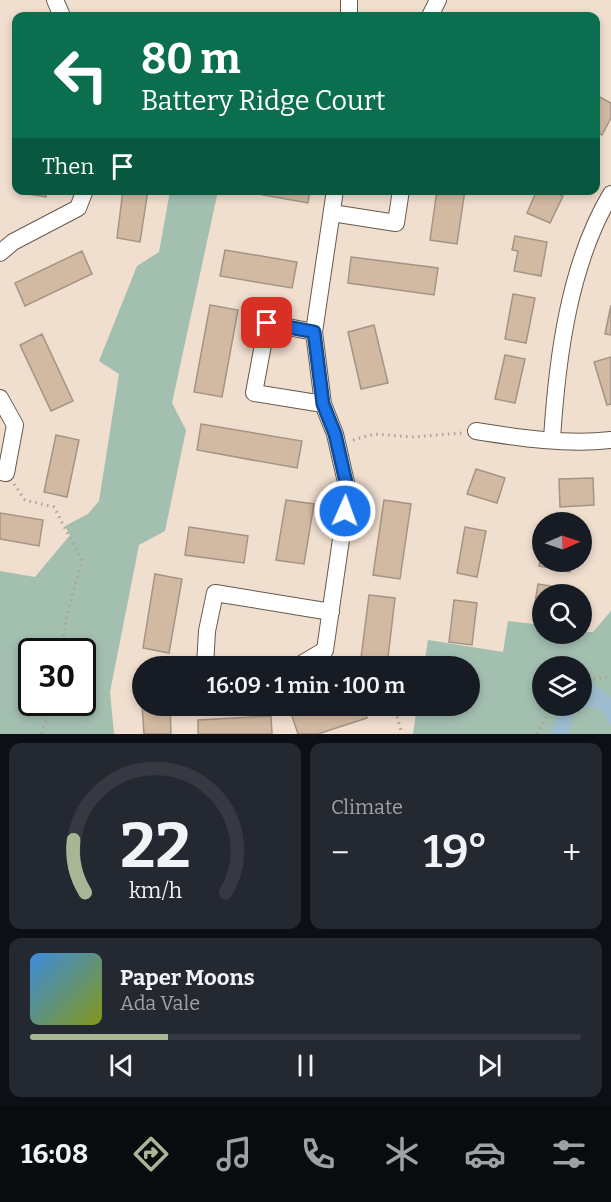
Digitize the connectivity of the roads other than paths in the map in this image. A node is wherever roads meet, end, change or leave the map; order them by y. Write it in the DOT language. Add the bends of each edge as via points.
graph roads {
  1 [pos="611,194"];
  2 [pos="83,195"];
  3 [pos="334,195"];
  4 [pos="400,195"];
  5 [pos="332,213"];
  6 [pos="0,253"];
  7 [pos="314,332"];
  8 [pos="0,398"];
  9 [pos="323,404"];
  10 [pos="476,431"];
  11 [pos="552,439"];
  12 [pos="611,440"];
  13 [pos="3,472"];
  14 [pos="331,612"];
  15 [pos="206,656"];
  16 [pos="315,656"];
  1 -- 11 [label="street" via="585,250 565,328"];
  2 -- 6 [label="street" via="78,207"];
  3 -- 5 [label="street"];
  4 -- 5 [label="street" via="396,223"];
  5 -- 7 [label="street"];
  7 -- 9 [label="street"];
  7 -- 9 [label="street" via="267,323 254,393"];
  8 -- 13 [label="street" via="15,425"];
  9 -- 14 [label="street" via="348,491"];
  10 -- 11 [label="street"];
  11 -- 12 [label="street"];
  14 -- 15 [label="street" via="215,594"];
  14 -- 16 [label="street" via="325,650"];
}
